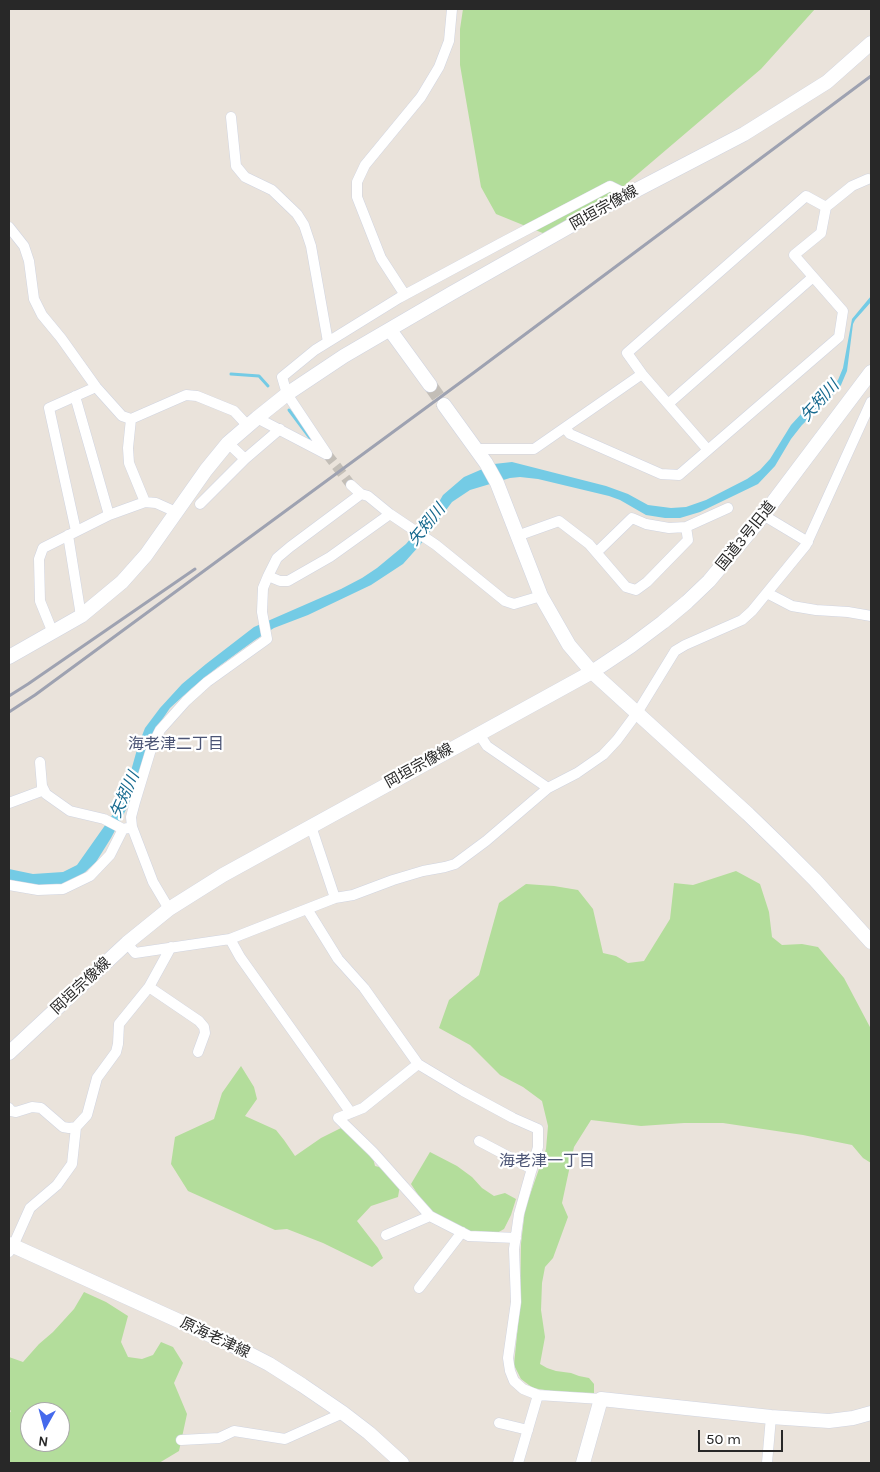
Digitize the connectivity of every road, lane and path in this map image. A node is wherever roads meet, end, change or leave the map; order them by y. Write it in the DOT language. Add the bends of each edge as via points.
graph roads {
  1 [pos="452,9"];
  2 [pos="871,43"];
  3 [pos="231,117"];
  4 [pos="868,179"];
  5 [pos="628,194"];
  6 [pos="826,207"];
  7 [pos="9,228"];
  8 [pos="813,277"];
  9 [pos="405,294"];
  10 [pos="390,330"];
  11 [pos="328,342"];
  12 [pos="871,372"];
  13 [pos="642,374"];
  14 [pos="430,385"];
  15 [pos="96,387"];
  16 [pos="286,394"];
  17 [pos="75,396"];
  18 [pos="871,402"];
  19 [pos="668,404"];
  20 [pos="444,405"];
  21 [pos="131,419"];
  22 [pos="252,422"];
  23 [pos="565,428"];
  24 [pos="280,429"];
  25 [pos="228,444"];
  26 [pos="477,449"];
  27 [pos="708,450"];
  28 [pos="245,459"];
  29 [pos="351,485"];
  30 [pos="360,494"];
  31 [pos="144,502"];
  32 [pos="200,504"];
  33 [pos="728,508"];
  34 [pos="176,512"];
  35 [pos="390,514"];
  36 [pos="109,515"];
  37 [pos="763,516"];
  38 [pos="686,527"];
  39 [pos="72,533"];
  40 [pos="517,536"];
  41 [pos="808,542"];
  42 [pos="597,552"];
  43 [pos="268,576"];
  44 [pos="767,593"];
  45 [pos="541,596"];
  46 [pos="81,616"];
  47 [pos="871,616"];
  48 [pos="53,633"];
  49 [pos="9,657"];
  50 [pos="592,672"];
  51 [pos="637,713"];
  52 [pos="479,734"];
  53 [pos="40,762"];
  54 [pos="548,788"];
  55 [pos="44,790"];
  56 [pos="9,803"];
  57 [pos="311,826"];
  58 [pos="128,828"];
  59 [pos="9,885"];
  60 [pos="336,898"];
  61 [pos="307,908"];
  62 [pos="169,909"];
  63 [pos="230,939"];
  64 [pos="871,942"];
  65 [pos="127,943"];
  66 [pos="171,947"];
  67 [pos="149,987"];
  68 [pos="198,1052"];
  69 [pos="9,1053"];
  70 [pos="418,1064"];
  71 [pos="9,1108"];
  72 [pos="351,1113"];
  73 [pos="76,1127"];
  74 [pos="479,1140"];
  75 [pos="532,1169"];
  76 [pos="430,1216"];
  77 [pos="462,1232"];
  78 [pos="386,1235"];
  79 [pos="516,1238"];
  80 [pos="10,1247"];
  81 [pos="419,1288"];
  82 [pos="538,1395"];
  83 [pos="601,1399"];
  84 [pos="343,1413"];
  85 [pos="871,1413"];
  86 [pos="771,1417"];
  87 [pos="499,1423"];
  88 [pos="528,1430"];
  89 [pos="181,1440"];
  90 [pos="402,1463"];
  91 [pos="518,1463"];
  92 [pos="583,1463"];
  93 [pos="768,1463"];
  1 -- 9 [label="street" via="449,41 439,67 421,97 365,164 357,182 356,197 381,258"];
  2 -- 5 [label="main road, 岡垣宗像線" via="827,82 744,134"];
  3 -- 11 [label="street" via="236,166 245,177 272,190 304,225 311,246"];
  4 -- 6 [label="street" via="852,186"];
  5 -- 9 [label="street" via="610,186"];
  5 -- 10 [label="main road, 岡垣宗像線"];
  6 -- 8 [label="street" via="821,233 794,255"];
  6 -- 13 [label="street" via="806,196 626,353"];
  7 -- 15 [label="street" via="24,246 34,299 42,315"];
  8 -- 19 [label="street"];
  8 -- 27 [label="street" via="843,311 839,337"];
  9 -- 11 [label="street"];
  10 -- 14 [label="main road"];
  10 -- 16 [label="main road, 岡垣宗像線"];
  11 -- 16 [label="street" via="282,376"];
  12 -- 37 [label="main road, 国道3号旧道"];
  13 -- 19 [label="street"];
  13 -- 23 [label="street"];
  15 -- 17 [label="street"];
  15 -- 21 [label="street" via="122,416"];
  16 -- 22 [label="main road, 岡垣宗像線"];
  16 -- 24 [label="street" via="327,454"];
  17 -- 36 [label="street"];
  17 -- 39 [label="street" via="49,408"];
  18 -- 41 [label="street"];
  19 -- 27 [label="street"];
  20 -- 26 [label="main road"];
  21 -- 22 [label="street" via="186,395 197,396 234,411"];
  21 -- 31 [label="street" via="129,463"];
  22 -- 24 [label="street"];
  22 -- 25 [label="main road, 岡垣宗像線"];
  23 -- 26 [label="street" via="534,449"];
  23 -- 27 [label="street" via="570,434 660,474 679,475"];
  24 -- 28 [label="street"];
  25 -- 28 [label="street"];
  25 -- 34 [label="main road, 岡垣宗像線"];
  26 -- 40 [label="main road" via="497,483"];
  28 -- 32 [label="street"];
  29 -- 30 [label="street"];
  30 -- 35 [label="street" via="368,496"];
  30 -- 43 [label="street" via="277,558"];
  31 -- 34 [label="street" via="156,503"];
  31 -- 36 [label="street"];
  33 -- 38 [label="street"];
  34 -- 46 [label="main road, 岡垣宗像線" via="122,582"];
  35 -- 43 [label="street" via="330,557 288,581"];
  35 -- 45 [label="street" via="436,545 505,601 514,604"];
  36 -- 39 [label="street"];
  37 -- 41 [label="street"];
  37 -- 50 [label="main road, 国道3号旧道" via="709,581 687,602 637,642"];
  38 -- 42 [label="street" via="669,528 632,518"];
  38 -- 42 [label="street" via="688,540 636,590 626,586"];
  39 -- 46 [label="street"];
  39 -- 48 [label="street" via="43,548 39,558 40,601"];
  40 -- 42 [label="street" via="559,521"];
  40 -- 45 [label="main road"];
  41 -- 44 [label="street"];
  43 -- 58 [label="street" via="263,588 262,612 267,639 207,682 160,730 152,746"];
  44 -- 47 [label="street" via="792,606"];
  44 -- 51 [label="street" via="742,620 675,651"];
  45 -- 50 [label="main road" via="569,644"];
  46 -- 48 [label="main road, 岡垣宗像線"];
  48 -- 49 [label="main road, 岡垣宗像線"];
  50 -- 51 [label="main road"];
  50 -- 52 [label="main road, 岡垣宗像線"];
  51 -- 54 [label="street" via="603,755"];
  51 -- 64 [label="main road" via="776,841"];
  52 -- 54 [label="street" via="487,746"];
  52 -- 57 [label="main road, 岡垣宗像線"];
  53 -- 55 [label="street"];
  54 -- 60 [label="street" via="455,864"];
  55 -- 56 [label="street"];
  55 -- 58 [label="street" via="70,811"];
  57 -- 60 [label="street"];
  57 -- 62 [label="main road, 岡垣宗像線"];
  58 -- 59 [label="street" via="110,855 90,876 63,889 38,890"];
  58 -- 62 [label="street"];
  60 -- 61 [label="street"];
  61 -- 63 [label="street"];
  61 -- 70 [label="street" via="338,959 364,988"];
  62 -- 65 [label="main road, 岡垣宗像線"];
  63 -- 66 [label="street"];
  63 -- 72 [label="street"];
  65 -- 66 [label="street" via="135,953"];
  65 -- 69 [label="main road, 岡垣宗像線"];
  66 -- 67 [label="street"];
  67 -- 68 [label="street" via="204,1027"];
  67 -- 73 [label="street" via="119,1024 116,1052 97,1078 87,1115"];
  70 -- 72 [label="street" via="363,1108"];
  70 -- 75 [label="street" via="538,1129 538,1147"];
  71 -- 73 [label="street" via="16,1112 41,1108 63,1127"];
  72 -- 76 [label="street" via="338,1118 374,1152"];
  73 -- 80 [label="street" via="72,1164 57,1185 30,1208"];
  74 -- 75 [label="street"];
  75 -- 79 [label="street"];
  76 -- 77 [label="street"];
  76 -- 78 [label="street"];
  77 -- 79 [label="street" via="469,1236"];
  77 -- 81 [label="street"];
  79 -- 82 [label="street" via="516,1302 508,1358 514,1381"];
  80 -- 84 [label="main road, 原海老津線" via="232,1345 277,1369"];
  82 -- 83 [label="street"];
  82 -- 88 [label="street"];
  83 -- 86 [label="main road"];
  83 -- 92 [label="main road"];
  84 -- 89 [label="street" via="285,1439 234,1431 219,1438"];
  84 -- 90 [label="main road, 原海老津線"];
  85 -- 86 [label="main road" via="829,1421"];
  86 -- 93 [label="street"];
  87 -- 88 [label="street"];
  88 -- 91 [label="street"];
}
